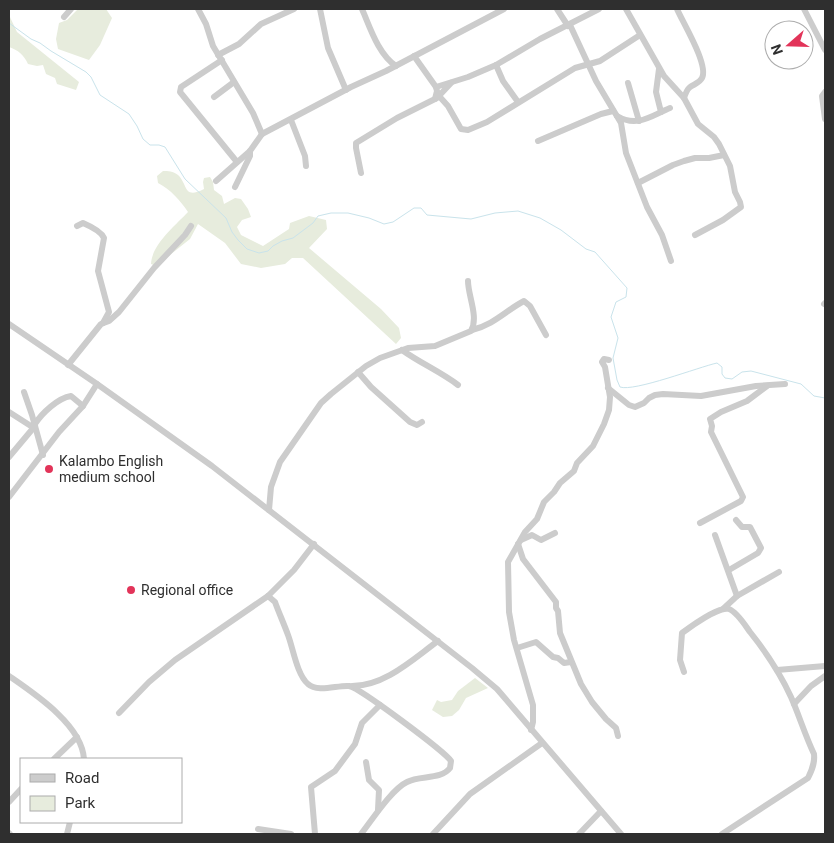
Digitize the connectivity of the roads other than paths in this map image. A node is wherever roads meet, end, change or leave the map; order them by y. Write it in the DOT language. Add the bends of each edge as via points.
graph roads {
  1 [pos="71,9"];
  2 [pos="198,9"];
  3 [pos="294,9"];
  4 [pos="320,9"];
  5 [pos="362,9"];
  6 [pos="504,9"];
  7 [pos="557,9"];
  8 [pos="600,9"];
  9 [pos="626,9"];
  10 [pos="676,9"];
  11 [pos="804,9"];
  12 [pos="64,17"];
  13 [pos="569,25"];
  14 [pos="640,35"];
  15 [pos="824,45"];
  16 [pos="414,56"];
  17 [pos="220,58"];
  18 [pos="588,64"];
  19 [pos="496,65"];
  20 [pos="396,66"];
  21 [pos="660,69"];
  22 [pos="234,82"];
  23 [pos="451,83"];
  24 [pos="628,83"];
  25 [pos="436,87"];
  26 [pos="346,90"];
  27 [pos="825,92"];
  28 [pos="214,97"];
  29 [pos="437,98"];
  30 [pos="684,98"];
  31 [pos="518,102"];
  32 [pos="670,108"];
  33 [pos="661,112"];
  34 [pos="615,113"];
  35 [pos="825,119"];
  36 [pos="291,120"];
  37 [pos="639,121"];
  38 [pos="262,134"];
  39 [pos="538,140"];
  40 [pos="250,152"];
  41 [pos="724,154"];
  42 [pos="237,162"];
  43 [pos="306,166"];
  44 [pos="361,173"];
  45 [pos="216,182"];
  46 [pos="638,183"];
  47 [pos="235,187"];
  48 [pos="76,226"];
  49 [pos="191,226"];
  50 [pos="694,235"];
  51 [pos="671,262"];
  52 [pos="468,281"];
  53 [pos="103,323"];
  54 [pos="9,324"];
  55 [pos="472,330"];
  56 [pos="546,335"];
  57 [pos="402,350"];
  58 [pos="609,360"];
  59 [pos="68,365"];
  60 [pos="358,372"];
  61 [pos="97,384"];
  62 [pos="785,384"];
  63 [pos="458,385"];
  64 [pos="768,386"];
  65 [pos="608,388"];
  66 [pos="24,392"];
  67 [pos="82,406"];
  68 [pos="9,412"];
  69 [pos="422,422"];
  70 [pos="35,426"];
  71 [pos="43,455"];
  72 [pos="9,457"];
  73 [pos="9,497"];
  74 [pos="269,510"];
  75 [pos="736,520"];
  76 [pos="700,523"];
  77 [pos="555,533"];
  78 [pos="715,535"];
  79 [pos="519,543"];
  80 [pos="314,544"];
  81 [pos="729,570"];
  82 [pos="779,572"];
  83 [pos="268,596"];
  84 [pos="738,596"];
  85 [pos="723,609"];
  86 [pos="438,641"];
  87 [pos="517,648"];
  88 [pos="571,662"];
  89 [pos="825,666"];
  90 [pos="777,670"];
  91 [pos="684,672"];
  92 [pos="9,676"];
  93 [pos="825,676"];
  94 [pos="351,686"];
  95 [pos="794,704"];
  96 [pos="380,705"];
  97 [pos="119,713"];
  98 [pos="531,730"];
  99 [pos="618,736"];
  100 [pos="77,737"];
  101 [pos="542,743"];
  102 [pos="55,758"];
  103 [pos="84,758"];
  104 [pos="366,762"];
  105 [pos="20,790"];
  106 [pos="9,802"];
  107 [pos="601,811"];
  108 [pos="378,812"];
  109 [pos="258,829"];
  110 [pos="291,834"];
  111 [pos="315,834"];
  112 [pos="361,834"];
  113 [pos="433,834"];
  114 [pos="579,834"];
  115 [pos="621,834"];
  116 [pos="722,834"];
  1 -- 12 [label="street"];
  2 -- 17 [label="street"];
  3 -- 17 [label="street" via="261,24"];
  4 -- 26 [label="street" via="328,48"];
  5 -- 20 [label="street" via="384,55"];
  6 -- 16 [label="street"];
  7 -- 13 [label="street"];
  8 -- 13 [label="street"];
  9 -- 14 [label="street"];
  10 -- 30 [label="street" via="704,72 702,78 689,87"];
  11 -- 15 [label="street"];
  13 -- 18 [label="street"];
  13 -- 19 [label="street"];
  14 -- 18 [label="street" via="595,64"];
  14 -- 21 [label="street"];
  16 -- 20 [label="street"];
  16 -- 25 [label="street"];
  17 -- 22 [label="street"];
  17 -- 42 [label="street" via="182,87 180,92"];
  18 -- 31 [label="street" via="575,68"];
  18 -- 34 [label="street"];
  19 -- 23 [label="street"];
  19 -- 31 [label="street"];
  20 -- 26 [label="street"];
  21 -- 30 [label="street"];
  21 -- 33 [label="street" via="656,92"];
  22 -- 28 [label="street"];
  22 -- 38 [label="street"];
  23 -- 25 [label="street"];
  23 -- 29 [label="street"];
  24 -- 37 [label="street"];
  25 -- 29 [label="street"];
  26 -- 36 [label="street"];
  27 -- 35 [label="street" via="822,96"];
  29 -- 31 [label="street" via="448,106 465,131 487,122"];
  29 -- 44 [label="street" via="356,143"];
  30 -- 41 [label="street" via="698,124 714,137"];
  32 -- 33 [label="street"];
  33 -- 37 [label="street"];
  34 -- 37 [label="street" via="629,122"];
  34 -- 39 [label="street" via="601,114"];
  34 -- 46 [label="street" via="621,123 626,153"];
  36 -- 38 [label="street"];
  36 -- 43 [label="street"];
  38 -- 40 [label="street"];
  40 -- 42 [label="street"];
  40 -- 47 [label="street"];
  41 -- 46 [label="street" via="684,161"];
  41 -- 50 [label="street" via="740,207"];
  42 -- 45 [label="street"];
  46 -- 51 [label="street"];
  48 -- 53 [label="street" via="85,224 104,238 98,271 109,312"];
  49 -- 53 [label="street" via="119,312"];
  52 -- 55 [label="street" via="474,322"];
  53 -- 59 [label="street"];
  54 -- 59 [label="street"];
  55 -- 56 [label="street" via="494,322 524,301"];
  55 -- 57 [label="street" via="435,346"];
  57 -- 60 [label="street" via="380,358"];
  57 -- 63 [label="street"];
  58 -- 65 [label="street" via="602,362"];
  59 -- 61 [label="street"];
  60 -- 69 [label="street" via="410,422 417,425"];
  60 -- 74 [label="street" via="322,403 280,462 271,486"];
  61 -- 67 [label="street"];
  61 -- 74 [label="street"];
  62 -- 64 [label="street"];
  64 -- 65 [label="street" via="701,396 655,395 635,406"];
  64 -- 76 [label="street" via="747,401 710,419 712,432 743,497"];
  65 -- 79 [label="street" via="609,410 593,446 544,502 537,519"];
  66 -- 70 [label="street"];
  67 -- 70 [label="street" via="71,396 66,397 41,416"];
  67 -- 71 [label="street"];
  68 -- 70 [label="street"];
  70 -- 71 [label="street"];
  70 -- 72 [label="street"];
  71 -- 73 [label="street"];
  74 -- 80 [label="street"];
  75 -- 81 [label="street" via="741,526 750,527 761,548"];
  77 -- 79 [label="street" via="541,540 532,535"];
  78 -- 81 [label="street"];
  79 -- 87 [label="street" via="509,558 507,577 509,612"];
  79 -- 88 [label="street" via="523,559 556,602 560,633"];
  80 -- 83 [label="street"];
  80 -- 86 [label="street"];
  81 -- 84 [label="street"];
  82 -- 84 [label="street"];
  83 -- 94 [label="street" via="275,602 305,681 316,688"];
  83 -- 97 [label="street" via="175,660"];
  84 -- 85 [label="street"];
  85 -- 90 [label="street" via="731,610 742,621"];
  85 -- 91 [label="street" via="682,633 680,660"];
  86 -- 94 [label="street" via="382,679"];
  86 -- 98 [label="street" via="497,690"];
  87 -- 88 [label="street" via="536,642 553,657"];
  87 -- 98 [label="street" via="533,705"];
  88 -- 99 [label="street" via="583,688 616,728"];
  89 -- 90 [label="street"];
  90 -- 95 [label="street"];
  92 -- 100 [label="street" via="44,702"];
  93 -- 95 [label="street"];
  94 -- 96 [label="street"];
  95 -- 116 [label="street" via="814,754 812,771 808,778"];
  96 -- 108 [label="street" via="449,758 451,765 443,774 404,783"];
  96 -- 111 [label="street" via="362,723 355,744 335,771 311,787"];
  98 -- 101 [label="street"];
  100 -- 102 [label="street"];
  100 -- 103 [label="street"];
  101 -- 107 [label="street"];
  101 -- 113 [label="street" via="470,794"];
  104 -- 108 [label="street" via="369,780 379,790"];
  105 -- 106 [label="street"];
  107 -- 114 [label="street"];
  107 -- 115 [label="street"];
  108 -- 112 [label="street"];
  109 -- 110 [label="street"];
}
